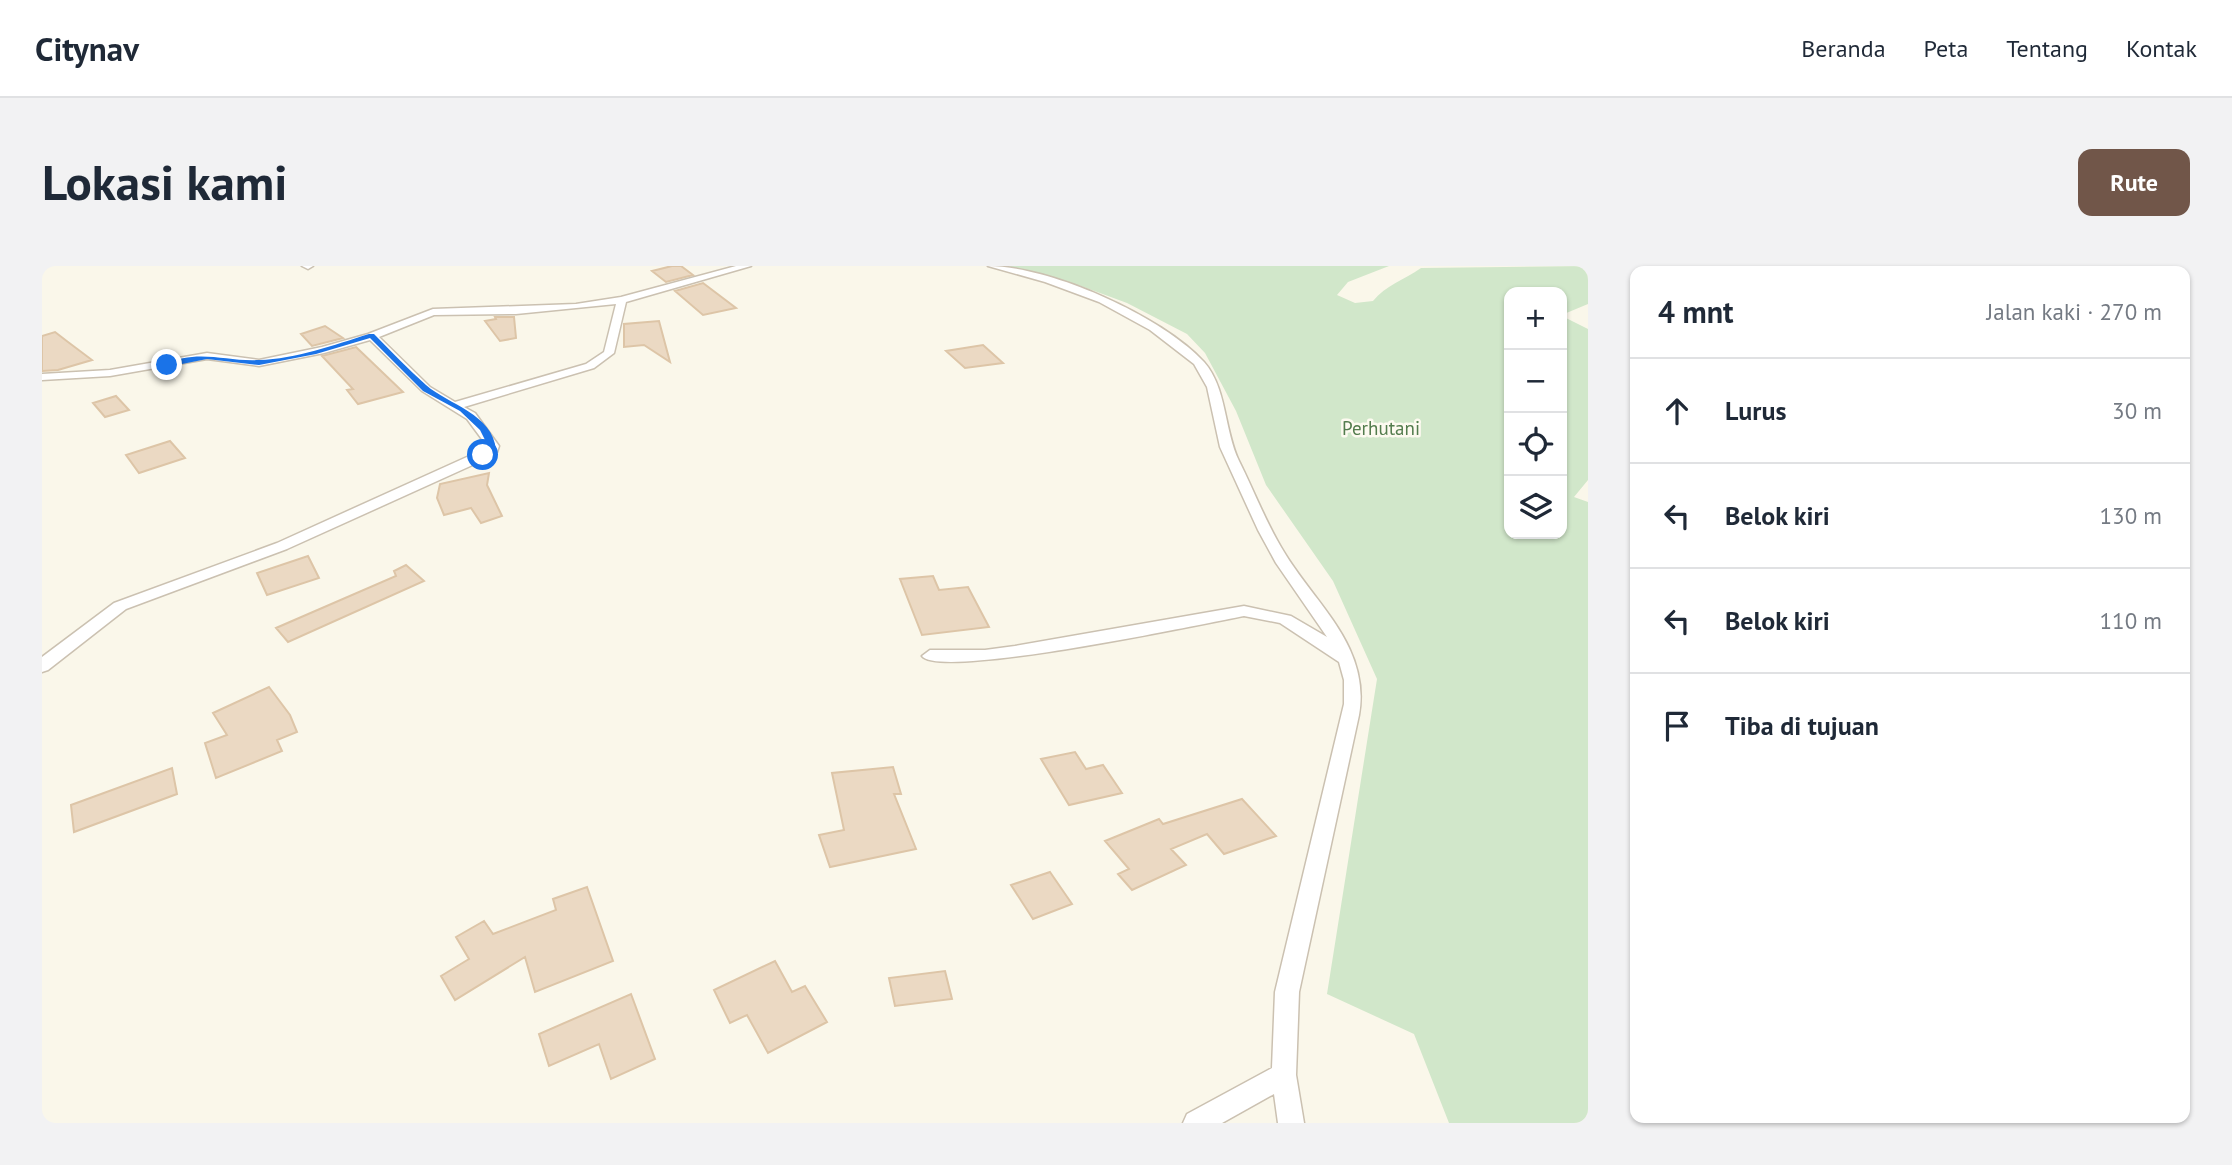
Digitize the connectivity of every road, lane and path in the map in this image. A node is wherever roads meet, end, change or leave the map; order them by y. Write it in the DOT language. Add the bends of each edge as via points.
graph roads {
  1 [pos="746,266"];
  2 [pos="993,266"];
  3 [pos="732,267"];
  4 [pos="621,299"];
  5 [pos="372,336"];
  6 [pos="42,377"];
  7 [pos="456,405"];
  8 [pos="930,656"];
  9 [pos="1348,661"];
  10 [pos="42,666"];
  11 [pos="1284,1075"];
  12 [pos="1196,1123"];
  13 [pos="1291,1123"];
  1 -- 3 [label="street"];
  2 -- 9 [label="street" via="1104,301 1165,337 1206,371 1224,439 1273,548"];
  3 -- 4 [label="street"];
  4 -- 5 [label="street" via="547,310 433,312"];
  4 -- 7 [label="street" via="609,353 602,359"];
  5 -- 6 [label="street" via="259,363 207,356 110,373"];
  5 -- 7 [label="street" via="426,389"];
  7 -- 10 [label="street" via="483,429 493,446 490,452 282,546 120,606"];
  8 -- 9 [label="street" via="1015,652 1260,611 1295,621"];
  9 -- 11 [label="street" via="1353,698 1287,992"];
  11 -- 12 [label="street"];
  11 -- 13 [label="street"];
}
